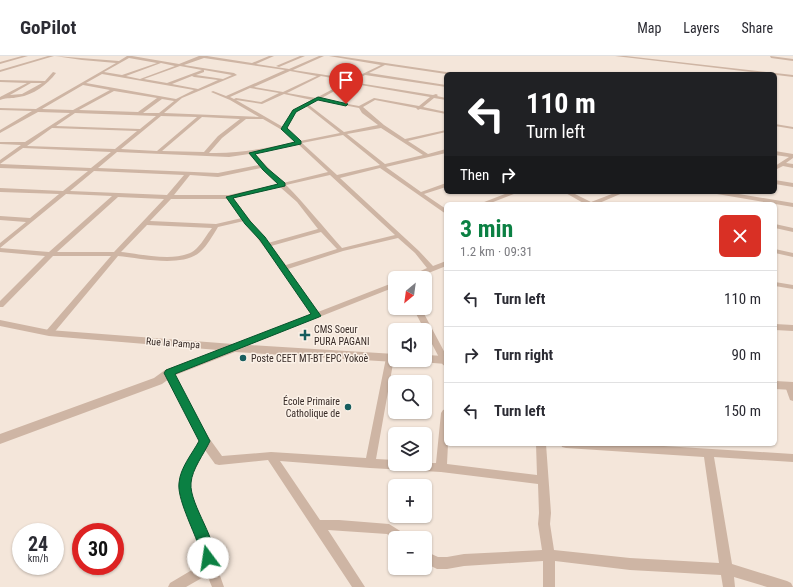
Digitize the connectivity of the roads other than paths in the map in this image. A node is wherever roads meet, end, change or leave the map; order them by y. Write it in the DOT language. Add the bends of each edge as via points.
graph roads {
  1 [pos="26,56"];
  2 [pos="52,56"];
  3 [pos="57,56"];
  4 [pos="203,56"];
  5 [pos="239,56"];
  6 [pos="272,56"];
  7 [pos="303,56"];
  8 [pos="322,56"];
  9 [pos="331,56"];
  10 [pos="617,56"];
  11 [pos="129,57"];
  12 [pos="771,58"];
  13 [pos="0,60"];
  14 [pos="229,60"];
  15 [pos="793,60"];
  16 [pos="8,61"];
  17 [pos="239,61"];
  18 [pos="121,62"];
  19 [pos="0,63"];
  20 [pos="159,63"];
  21 [pos="254,63"];
  22 [pos="385,64"];
  23 [pos="229,65"];
  24 [pos="176,66"];
  25 [pos="277,67"];
  26 [pos="222,68"];
  27 [pos="291,69"];
  28 [pos="206,70"];
  29 [pos="0,71"];
  30 [pos="215,71"];
  31 [pos="758,72"];
  32 [pos="54,73"];
  33 [pos="101,73"];
  34 [pos="444,73"];
  35 [pos="322,74"];
  36 [pos="365,74"];
  37 [pos="777,74"];
  38 [pos="191,75"];
  39 [pos="122,76"];
  40 [pos="793,76"];
  41 [pos="141,79"];
  42 [pos="225,80"];
  43 [pos="352,80"];
  44 [pos="0,81"];
  45 [pos="30,82"];
  46 [pos="46,82"];
  47 [pos="348,82"];
  48 [pos="82,84"];
  49 [pos="168,84"];
  50 [pos="250,87"];
  51 [pos="444,88"];
  52 [pos="444,89"];
  53 [pos="112,90"];
  54 [pos="200,90"];
  55 [pos="282,93"];
  56 [pos="6,96"];
  57 [pos="230,97"];
  58 [pos="433,97"];
  59 [pos="160,98"];
  60 [pos="0,99"];
  61 [pos="318,99"];
  62 [pos="444,99"];
  63 [pos="176,100"];
  64 [pos="307,105"];
  65 [pos="360,107"];
  66 [pos="0,109"];
  67 [pos="418,109"];
  68 [pos="37,111"];
  69 [pos="75,112"];
  70 [pos="140,113"];
  71 [pos="444,113"];
  72 [pos="160,114"];
  73 [pos="201,116"];
  74 [pos="245,116"];
  75 [pos="267,118"];
  76 [pos="777,125"];
  77 [pos="0,126"];
  78 [pos="10,126"];
  79 [pos="382,126"];
  80 [pos="52,127"];
  81 [pos="793,128"];
  82 [pos="284,129"];
  83 [pos="141,130"];
  84 [pos="444,131"];
  85 [pos="0,132"];
  86 [pos="343,133"];
  87 [pos="406,140"];
  88 [pos="299,142"];
  89 [pos="0,143"];
  90 [pos="26,145"];
  91 [pos="115,151"];
  92 [pos="158,152"];
  93 [pos="444,152"];
  94 [pos="251,153"];
  95 [pos="777,153"];
  96 [pos="204,154"];
  97 [pos="428,156"];
  98 [pos="793,156"];
  99 [pos="0,162"];
  100 [pos="782,164"];
  101 [pos="0,166"];
  102 [pos="263,166"];
  103 [pos="384,166"];
  104 [pos="793,166"];
  105 [pos="777,167"];
  106 [pos="91,170"];
  107 [pos="188,174"];
  108 [pos="333,175"];
  109 [pos="777,182"];
  110 [pos="283,184"];
  111 [pos="793,185"];
  112 [pos="444,186"];
  113 [pos="0,190"];
  114 [pos="66,193"];
  115 [pos="420,194"];
  116 [pos="510,194"];
  117 [pos="570,194"];
  118 [pos="617,194"];
  119 [pos="730,194"];
  120 [pos="116,196"];
  121 [pos="169,197"];
  122 [pos="229,197"];
  123 [pos="488,202"];
  124 [pos="584,202"];
  125 [pos="597,202"];
  126 [pos="793,204"];
  127 [pos="444,211"];
  128 [pos="0,218"];
  129 [pos="245,219"];
  130 [pos="30,220"];
  131 [pos="146,223"];
  132 [pos="216,226"];
  133 [pos="777,226"];
  134 [pos="322,230"];
  135 [pos="793,230"];
  136 [pos="398,236"];
  137 [pos="267,245"];
  138 [pos="0,246"];
  139 [pos="0,250"];
  140 [pos="341,250"];
  141 [pos="777,251"];
  142 [pos="51,254"];
  143 [pos="116,254"];
  144 [pos="793,255"];
  145 [pos="444,264"];
  146 [pos="284,268"];
  147 [pos="431,268"];
  148 [pos="425,271"];
  149 [pos="777,284"];
  150 [pos="388,287"];
  151 [pos="793,287"];
  152 [pos="0,305"];
  153 [pos="421,315"];
  154 [pos="316,316"];
  155 [pos="1,325"];
  156 [pos="777,327"];
  157 [pos="793,328"];
  158 [pos="49,333"];
  159 [pos="233,348"];
  160 [pos="444,357"];
  161 [pos="388,358"];
  162 [pos="432,360"];
  163 [pos="444,361"];
  164 [pos="390,367"];
  165 [pos="169,373"];
  166 [pos="777,385"];
  167 [pos="791,386"];
  168 [pos="793,398"];
  169 [pos="444,431"];
  170 [pos="0,439"];
  171 [pos="205,441"];
  172 [pos="541,446"];
  173 [pos="602,446"];
  174 [pos="708,452"];
  175 [pos="271,456"];
  176 [pos="793,458"];
  177 [pos="370,464"];
  178 [pos="440,468"];
  179 [pos="543,480"];
  180 [pos="318,525"];
  181 [pos="392,531"];
  182 [pos="549,555"];
  183 [pos="432,560"];
  184 [pos="209,567"];
  185 [pos="727,569"];
  186 [pos="174,587"];
  187 [pos="218,587"];
  188 [pos="359,587"];
  189 [pos="549,587"];
  190 [pos="729,587"];
  191 [pos="787,587"];
  1 -- 16 [label="street"];
  2 -- 29 [label="street"];
  3 -- 18 [label="street"];
  4 -- 14 [label="street"];
  4 -- 24 [label="street"];
  5 -- 14 [label="street"];
  6 -- 21 [label="street"];
  7 -- 25 [label="street"];
  8 -- 27 [label="street"];
  9 -- 22 [label="street"];
  10 -- 31 [label="street"];
  11 -- 18 [label="street"];
  11 -- 20 [label="street"];
  12 -- 15 [label="street"];
  13 -- 16 [label="street"];
  14 -- 17 [label="street"];
  16 -- 19 [label="street"];
  17 -- 21 [label="street"];
  17 -- 23 [label="street"];
  18 -- 33 [label="street"];
  20 -- 24 [label="street"];
  20 -- 39 [label="street"];
  21 -- 25 [label="street"];
  22 -- 34 [label="street"];
  22 -- 36 [label="street"];
  24 -- 28 [label="street"];
  24 -- 41 [label="street"];
  25 -- 27 [label="street"];
  26 -- 30 [label="street"];
  27 -- 35 [label="street"];
  27 -- 50 [label="street"];
  28 -- 30 [label="street"];
  28 -- 38 [label="street"];
  30 -- 42 [label="street" via="235,75"];
  32 -- 46 [label="street"];
  33 -- 39 [label="street"];
  33 -- 48 [label="street"];
  35 -- 43 [label="street"];
  35 -- 55 [label="street"];
  36 -- 43 [label="street"];
  36 -- 51 [label="street"];
  37 -- 40 [label="street"];
  38 -- 42 [label="street"];
  38 -- 49 [label="street"];
  39 -- 41 [label="street"];
  41 -- 49 [label="street"];
  42 -- 54 [label="street"];
  43 -- 47 [label="street"];
  44 -- 45 [label="street"];
  45 -- 46 [label="street"];
  45 -- 56 [label="street"];
  46 -- 56 [label="street" via="18,96"];
  47 -- 58 [label="street"];
  47 -- 61 [label="street"];
  48 -- 53 [label="street"];
  48 -- 68 [label="street"];
  49 -- 54 [label="street"];
  50 -- 55 [label="street"];
  50 -- 57 [label="street"];
  52 -- 58 [label="street"];
  53 -- 59 [label="street"];
  53 -- 69 [label="street"];
  54 -- 57 [label="street"];
  54 -- 63 [label="street"];
  55 -- 57 [label="street" via="262,103"];
  55 -- 61 [label="street"];
  56 -- 60 [label="street"];
  57 -- 75 [label="street"];
  58 -- 62 [label="street"];
  58 -- 67 [label="street"];
  59 -- 63 [label="street"];
  59 -- 70 [label="street"];
  61 -- 64 [label="street"];
  61 -- 65 [label="street"];
  63 -- 72 [label="street"];
  64 -- 82 [label="street" via="294,111"];
  64 -- 86 [label="street"];
  65 -- 67 [label="street" via="374,99"];
  65 -- 79 [label="street"];
  66 -- 68 [label="street"];
  67 -- 71 [label="street"];
  68 -- 69 [label="street"];
  68 -- 78 [label="street"];
  69 -- 70 [label="street"];
  69 -- 80 [label="street"];
  70 -- 72 [label="street"];
  72 -- 73 [label="street"];
  72 -- 83 [label="street"];
  73 -- 74 [label="street"];
  73 -- 92 [label="street"];
  74 -- 75 [label="street"];
  74 -- 96 [label="street"];
  75 -- 82 [label="street"];
  76 -- 81 [label="street"];
  77 -- 78 [label="street"];
  78 -- 85 [label="street"];
  79 -- 86 [label="street"];
  79 -- 87 [label="street"];
  80 -- 83 [label="street"];
  80 -- 90 [label="street"];
  82 -- 88 [label="street"];
  83 -- 91 [label="street"];
  84 -- 87 [label="street"];
  86 -- 88 [label="street"];
  86 -- 103 [label="street"];
  87 -- 97 [label="street"];
  88 -- 94 [label="street"];
  88 -- 108 [label="street"];
  89 -- 90 [label="street"];
  90 -- 91 [label="street"];
  90 -- 99 [label="street"];
  91 -- 92 [label="street"];
  91 -- 106 [label="street"];
  92 -- 96 [label="street"];
  93 -- 97 [label="street"];
  94 -- 96 [label="street"];
  94 -- 102 [label="street"];
  95 -- 98 [label="street"];
  97 -- 103 [label="street"];
  98 -- 100 [label="street"];
  100 -- 104 [label="street"];
  100 -- 105 [label="street"];
  101 -- 106 [label="street"];
  102 -- 107 [label="street" via="218,175"];
  102 -- 110 [label="street"];
  103 -- 108 [label="street"];
  103 -- 115 [label="street"];
  106 -- 107 [label="street"];
  106 -- 114 [label="street"];
  107 -- 121 [label="street"];
  108 -- 110 [label="street"];
  108 -- 136 [label="street"];
  109 -- 111 [label="street"];
  110 -- 122 [label="street"];
  110 -- 134 [label="street"];
  112 -- 115 [label="street"];
  113 -- 114 [label="street"];
  114 -- 120 [label="street"];
  114 -- 130 [label="street"];
  115 -- 127 [label="street"];
  116 -- 123 [label="street"];
  117 -- 124 [label="street"];
  118 -- 125 [label="street"];
  119 -- 126 [label="street"];
  120 -- 121 [label="street"];
  120 -- 142 [label="street"];
  121 -- 122 [label="street"];
  121 -- 131 [label="street"];
  122 -- 129 [label="street"];
  128 -- 130 [label="street"];
  129 -- 132 [label="street"];
  129 -- 137 [label="street"];
  130 -- 138 [label="street"];
  131 -- 132 [label="street"];
  131 -- 143 [label="street"];
  132 -- 143 [label="street" via="199,250 192,255 170,259"];
  133 -- 135 [label="street"];
  134 -- 137 [label="street"];
  134 -- 140 [label="street"];
  136 -- 140 [label="street"];
  136 -- 147 [label="street"];
  137 -- 146 [label="street"];
  139 -- 142 [label="street"];
  140 -- 146 [label="street"];
  141 -- 144 [label="street"];
  142 -- 143 [label="street"];
  142 -- 152 [label="street"];
  143 -- 158 [label="street"];
  145 -- 147 [label="street"];
  146 -- 154 [label="street"];
  147 -- 148 [label="street"];
  149 -- 151 [label="street"];
  150 -- 154 [label="street"];
  153 -- 160 [label="street"];
  154 -- 159 [label="street"];
  155 -- 158 [label="street, Rue la Pampa"];
  156 -- 157 [label="street"];
  158 -- 159 [label="street, Rue la Pampa"];
  159 -- 161 [label="street, Rue la Pampa"];
  159 -- 165 [label="street"];
  162 -- 163 [label="street"];
  164 -- 177 [label="street"];
  165 -- 170 [label="street" via="158,381"];
  165 -- 171 [label="street"];
  166 -- 167 [label="street"];
  167 -- 168 [label="street"];
  169 -- 178 [label="street"];
  171 -- 175 [label="street" via="220,461"];
  171 -- 184 [label="street" via="184,484 206,546"];
  172 -- 179 [label="street"];
  173 -- 174 [label="street"];
  174 -- 176 [label="street"];
  174 -- 185 [label="street"];
  175 -- 177 [label="street"];
  175 -- 180 [label="street"];
  177 -- 178 [label="street"];
  178 -- 179 [label="street"];
  179 -- 182 [label="street" via="544,524"];
  180 -- 181 [label="street"];
  180 -- 188 [label="street"];
  182 -- 183 [label="street" via="447,563"];
  182 -- 185 [label="street" via="630,564"];
  182 -- 189 [label="street"];
  184 -- 186 [label="street"];
  184 -- 187 [label="street"];
  185 -- 190 [label="street"];
  185 -- 191 [label="street"];
}
